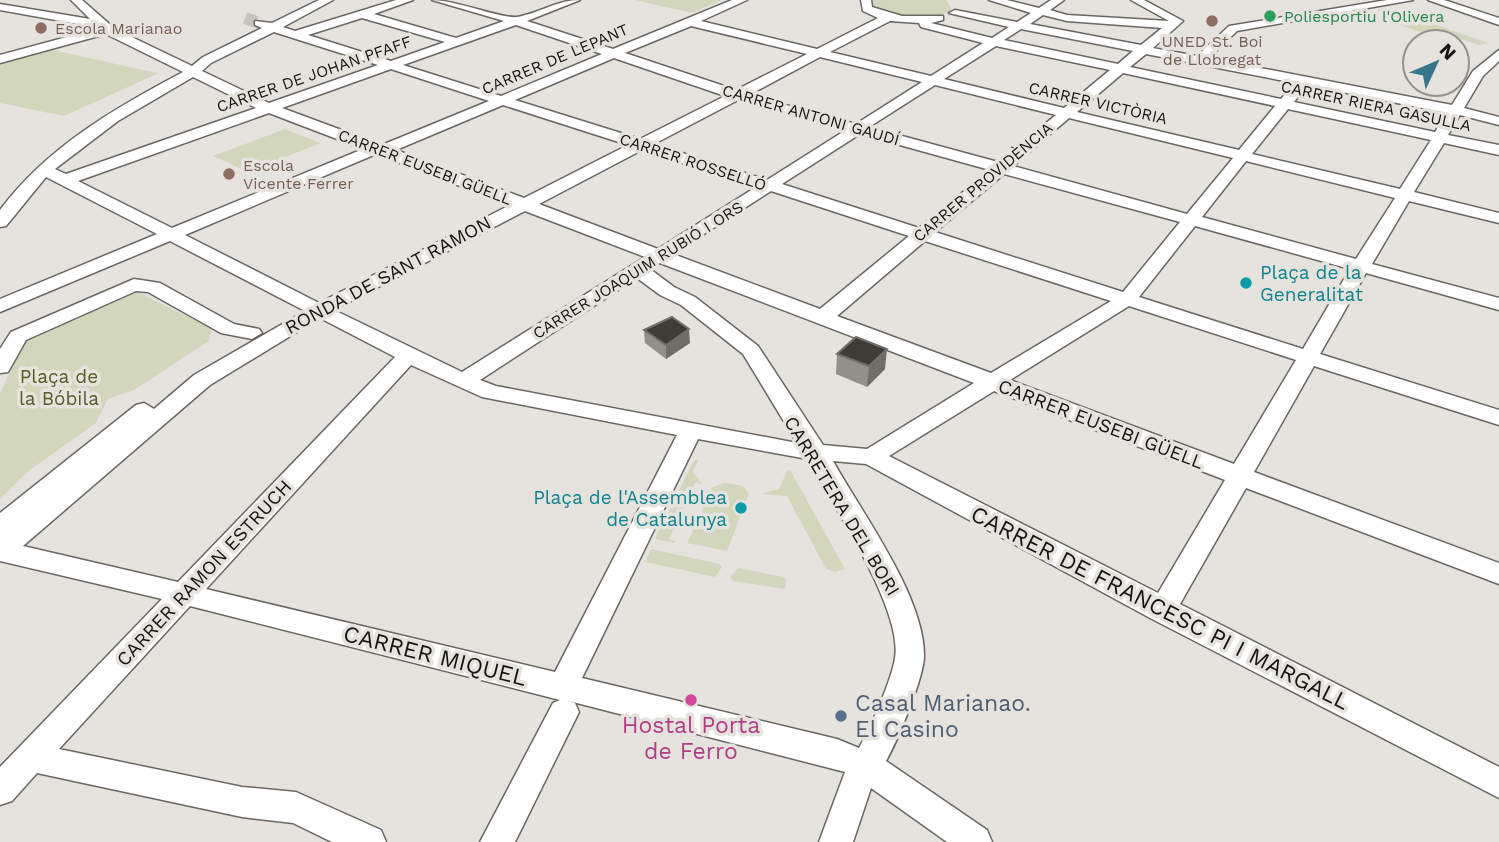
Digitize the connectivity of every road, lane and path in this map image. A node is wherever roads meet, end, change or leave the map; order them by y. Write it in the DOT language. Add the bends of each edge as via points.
graph roads {
  1 [pos="76,0"];
  2 [pos="328,0"];
  3 [pos="342,0"];
  4 [pos="408,0"];
  5 [pos="436,0"];
  6 [pos="575,0"];
  7 [pos="742,0"];
  8 [pos="866,0"];
  9 [pos="994,0"];
  10 [pos="1059,0"];
  11 [pos="1136,0"];
  12 [pos="1408,0"];
  13 [pos="1433,0"];
  14 [pos="1299,4"];
  15 [pos="0,7"];
  16 [pos="954,7"];
  17 [pos="1039,13"];
  18 [pos="1323,13"];
  19 [pos="361,14"];
  20 [pos="876,14"];
  21 [pos="889,17"];
  22 [pos="926,20"];
  23 [pos="516,21"];
  24 [pos="690,22"];
  25 [pos="1499,22"];
  26 [pos="102,23"];
  27 [pos="1175,23"];
  28 [pos="1021,26"];
  29 [pos="271,27"];
  30 [pos="296,35"];
  31 [pos="458,42"];
  32 [pos="994,42"];
  33 [pos="1143,49"];
  34 [pos="239,51"];
  35 [pos="811,52"];
  36 [pos="612,54"];
  37 [pos="1499,54"];
  38 [pos="0,59"];
  39 [pos="1200,60"];
  40 [pos="392,66"];
  41 [pos="1119,69"];
  42 [pos="195,71"];
  43 [pos="1303,80"];
  44 [pos="934,82"];
  45 [pos="730,93"];
  46 [pos="502,100"];
  47 [pos="1283,104"];
  48 [pos="271,108"];
  49 [pos="1456,110"];
  50 [pos="1066,113"];
  51 [pos="1499,121"];
  52 [pos="861,130"];
  53 [pos="1440,137"];
  54 [pos="633,142"];
  55 [pos="379,150"];
  56 [pos="1499,150"];
  57 [pos="1242,156"];
  58 [pos="1002,167"];
  59 [pos="45,170"];
  60 [pos="65,180"];
  61 [pos="769,187"];
  62 [pos="1406,195"];
  63 [pos="516,202"];
  64 [pos="1499,218"];
  65 [pos="1189,219"];
  66 [pos="0,222"];
  67 [pos="921,234"];
  68 [pos="170,235"];
  69 [pos="661,256"];
  70 [pos="1361,267"];
  71 [pos="639,270"];
  72 [pos="704,273"];
  73 [pos="667,291"];
  74 [pos="1127,299"];
  75 [pos="1499,304"];
  76 [pos="0,306"];
  77 [pos="312,307"];
  78 [pos="822,318"];
  79 [pos="252,334"];
  80 [pos="408,356"];
  81 [pos="1310,356"];
  82 [pos="0,367"];
  83 [pos="463,381"];
  84 [pos="992,382"];
  85 [pos="1499,418"];
  86 [pos="691,431"];
  87 [pos="816,453"];
  88 [pos="871,457"];
  89 [pos="1238,476"];
  90 [pos="0,543"];
  91 [pos="1499,574"];
  92 [pos="184,595"];
  93 [pos="1163,611"];
  94 [pos="563,700"];
  95 [pos="32,757"];
  96 [pos="867,766"];
  97 [pos="1499,783"];
  98 [pos="0,790"];
  99 [pos="369,842"];
  100 [pos="497,842"];
  101 [pos="836,842"];
  102 [pos="975,842"];
  1 -- 26 [label="street"];
  2 -- 29 [label="street"];
  3 -- 29 [label="street"];
  4 -- 19 [label="street"];
  5 -- 23 [label="street, CARRER ANTONI GAUDÍ"];
  6 -- 23 [label="street, CARRER DE JOHAN PFAFF"];
  7 -- 24 [label="street, CARRER DE LEPANT"];
  8 -- 20 [label="street" via="865,6"];
  9 -- 17 [label="street"];
  10 -- 17 [label="street, CARRER JOAQUIM RUBIÓ I ORS"];
  11 -- 27 [label="street"];
  12 -- 18 [label="street"];
  13 -- 25 [label="street"];
  14 -- 18 [label="street"];
  15 -- 26 [label="street"];
  16 -- 22 [label="street"];
  16 -- 28 [label="street"];
  17 -- 27 [label="street" via="1072,19"];
  17 -- 28 [label="street, CARRER JOAQUIM RUBIÓ I ORS"];
  18 -- 39 [label="street" via="1233,29"];
  19 -- 30 [label="street"];
  19 -- 31 [label="street"];
  20 -- 21 [label="street"];
  20 -- 35 [label="street, RONDA DE SANT RAMON"];
  21 -- 22 [label="street"];
  21 -- 35 [label="street, RONDA DE SANT RAMON"];
  22 -- 32 [label="street, CARRER RIERA GASULLA" via="932,28"];
  23 -- 31 [label="street, CARRER DE JOHAN PFAFF"];
  23 -- 36 [label="street, CARRER ANTONI GAUDÍ"];
  24 -- 35 [label="street, CARRER VICTÒRIA"];
  24 -- 36 [label="street, CARRER DE LEPANT"];
  26 -- 38 [label="street"];
  26 -- 42 [label="street"];
  27 -- 33 [label="street, CARRER PROVIDÈNCIA"];
  28 -- 32 [label="street, CARRER JOAQUIM RUBIÓ I ORS"];
  28 -- 33 [label="street"];
  29 -- 30 [label="street, CARRER ROSSELLÓ"];
  29 -- 34 [label="street"];
  29 -- 42 [label="street" via="207,60"];
  30 -- 34 [label="street"];
  30 -- 40 [label="street, CARRER ROSSELLÓ"];
  31 -- 40 [label="street, CARRER DE JOHAN PFAFF"];
  32 -- 41 [label="street, CARRER RIERA GASULLA"];
  32 -- 44 [label="street, CARRER JOAQUIM RUBIÓ I ORS"];
  33 -- 39 [label="street"];
  33 -- 41 [label="street, CARRER PROVIDÈNCIA"];
  34 -- 42 [label="street"];
  35 -- 44 [label="street, CARRER VICTÒRIA"];
  35 -- 45 [label="street, RONDA DE SANT RAMON"];
  36 -- 45 [label="street, CARRER ANTONI GAUDÍ"];
  36 -- 46 [label="street, CARRER DE LEPANT"];
  37 -- 49 [label="street" via="1478,74"];
  39 -- 43 [label="street"];
  40 -- 46 [label="street, CARRER ROSSELLÓ"];
  40 -- 48 [label="street, CARRER DE JOHAN PFAFF"];
  41 -- 47 [label="street, CARRER RIERA GASULLA"];
  41 -- 50 [label="street, CARRER PROVIDÈNCIA"];
  42 -- 48 [label="street, CARRER EUSEBI GÜELL"];
  42 -- 59 [label="street" via="88,135"];
  43 -- 47 [label="street"];
  43 -- 49 [label="street"];
  44 -- 50 [label="street, CARRER VICTÒRIA"];
  44 -- 52 [label="street, CARRER JOAQUIM RUBIÓ I ORS"];
  45 -- 52 [label="street, CARRER ANTONI GAUDÍ"];
  45 -- 54 [label="street, RONDA DE SANT RAMON"];
  46 -- 54 [label="street, CARRER ROSSELLÓ"];
  46 -- 55 [label="street, CARRER DE LEPANT"];
  47 -- 53 [label="street, CARRER RIERA GASULLA"];
  47 -- 57 [label="street"];
  48 -- 55 [label="street, CARRER EUSEBI GÜELL"];
  48 -- 60 [label="street, CARRER DE JOHAN PFAFF"];
  49 -- 51 [label="street"];
  49 -- 53 [label="street"];
  50 -- 57 [label="street, CARRER VICTÒRIA"];
  50 -- 58 [label="street, CARRER PROVIDÈNCIA"];
  52 -- 58 [label="street, CARRER ANTONI GAUDÍ"];
  52 -- 61 [label="street, CARRER JOAQUIM RUBIÓ I ORS"];
  53 -- 56 [label="street, CARRER RIERA GASULLA"];
  53 -- 62 [label="street"];
  54 -- 61 [label="street, CARRER ROSSELLÓ"];
  54 -- 63 [label="street, RONDA DE SANT RAMON"];
  55 -- 63 [label="street, CARRER EUSEBI GÜELL"];
  55 -- 68 [label="street, CARRER DE LEPANT"];
  57 -- 62 [label="street, CARRER VICTÒRIA"];
  57 -- 65 [label="street"];
  58 -- 65 [label="street, CARRER ANTONI GAUDÍ"];
  58 -- 67 [label="street, CARRER PROVIDÈNCIA"];
  59 -- 60 [label="street"];
  59 -- 66 [label="street"];
  60 -- 68 [label="street"];
  61 -- 67 [label="street, CARRER ROSSELLÓ"];
  61 -- 69 [label="street, CARRER JOAQUIM RUBIÓ I ORS"];
  62 -- 64 [label="street, CARRER VICTÒRIA"];
  62 -- 70 [label="street"];
  63 -- 69 [label="street, CARRER EUSEBI GÜELL"];
  63 -- 77 [label="street, RONDA DE SANT RAMON"];
  65 -- 70 [label="street"];
  65 -- 74 [label="street"];
  67 -- 74 [label="street, CARRER ROSSELLÓ"];
  67 -- 78 [label="street, CARRER PROVIDÈNCIA"];
  68 -- 76 [label="street, CARRER DE LEPANT"];
  68 -- 77 [label="street"];
  69 -- 71 [label="street, CARRER JOAQUIM RUBIÓ I ORS"];
  69 -- 72 [label="street, CARRER EUSEBI GÜELL"];
  70 -- 75 [label="street"];
  70 -- 81 [label="street"];
  71 -- 73 [label="street, CARRETERA DEL BORI"];
  71 -- 83 [label="street, CARRER JOAQUIM RUBIÓ I ORS"];
  72 -- 73 [label="street"];
  72 -- 78 [label="street, CARRER EUSEBI GÜELL"];
  73 -- 87 [label="street, CARRETERA DEL BORI" via="688,301 745,344"];
  74 -- 81 [label="street"];
  74 -- 84 [label="street"];
  77 -- 79 [label="street, RONDA DE SANT RAMON"];
  77 -- 80 [label="street"];
  77 -- 90 [label="street, RONDA DE SANT RAMON" via="202,380"];
  78 -- 84 [label="street, CARRER EUSEBI GÜELL"];
  79 -- 82 [label="street" via="228,329 153,287 134,285 18,336"];
  79 -- 90 [label="street, RONDA DE SANT RAMON" via="193,371"];
  80 -- 83 [label="street"];
  80 -- 92 [label="street, CARRER RAMON ESTRUCH"];
  81 -- 85 [label="street"];
  81 -- 89 [label="street"];
  83 -- 86 [label="street" via="490,392"];
  84 -- 88 [label="street"];
  84 -- 89 [label="street, CARRER EUSEBI GÜELL"];
  86 -- 87 [label="street"];
  86 -- 94 [label="street"];
  87 -- 88 [label="street, CARRER DE FRANCESC PI I MARGALL"];
  87 -- 96 [label="street, CARRETERA DEL BORI" via="898,599 908,630 911,658"];
  88 -- 93 [label="street, CARRER DE FRANCESC PI I MARGALL"];
  89 -- 91 [label="street, CARRER EUSEBI GÜELL"];
  89 -- 93 [label="street"];
  90 -- 92 [label="street, CARRER MIQUEL"];
  92 -- 94 [label="street, CARRER MIQUEL"];
  92 -- 95 [label="street, CARRER RAMON ESTRUCH"];
  93 -- 97 [label="street, CARRER DE FRANCESC PI I MARGALL"];
  94 -- 96 [label="street, CARRER MIQUEL" via="837,753"];
  94 -- 100 [label="street"];
  95 -- 98 [label="street, CARRER RAMON ESTRUCH"];
  95 -- 99 [label="street" via="242,802 296,808"];
  96 -- 101 [label="street, CARRETERA DEL BORI" via="857,781"];
  96 -- 102 [label="street"];
}
